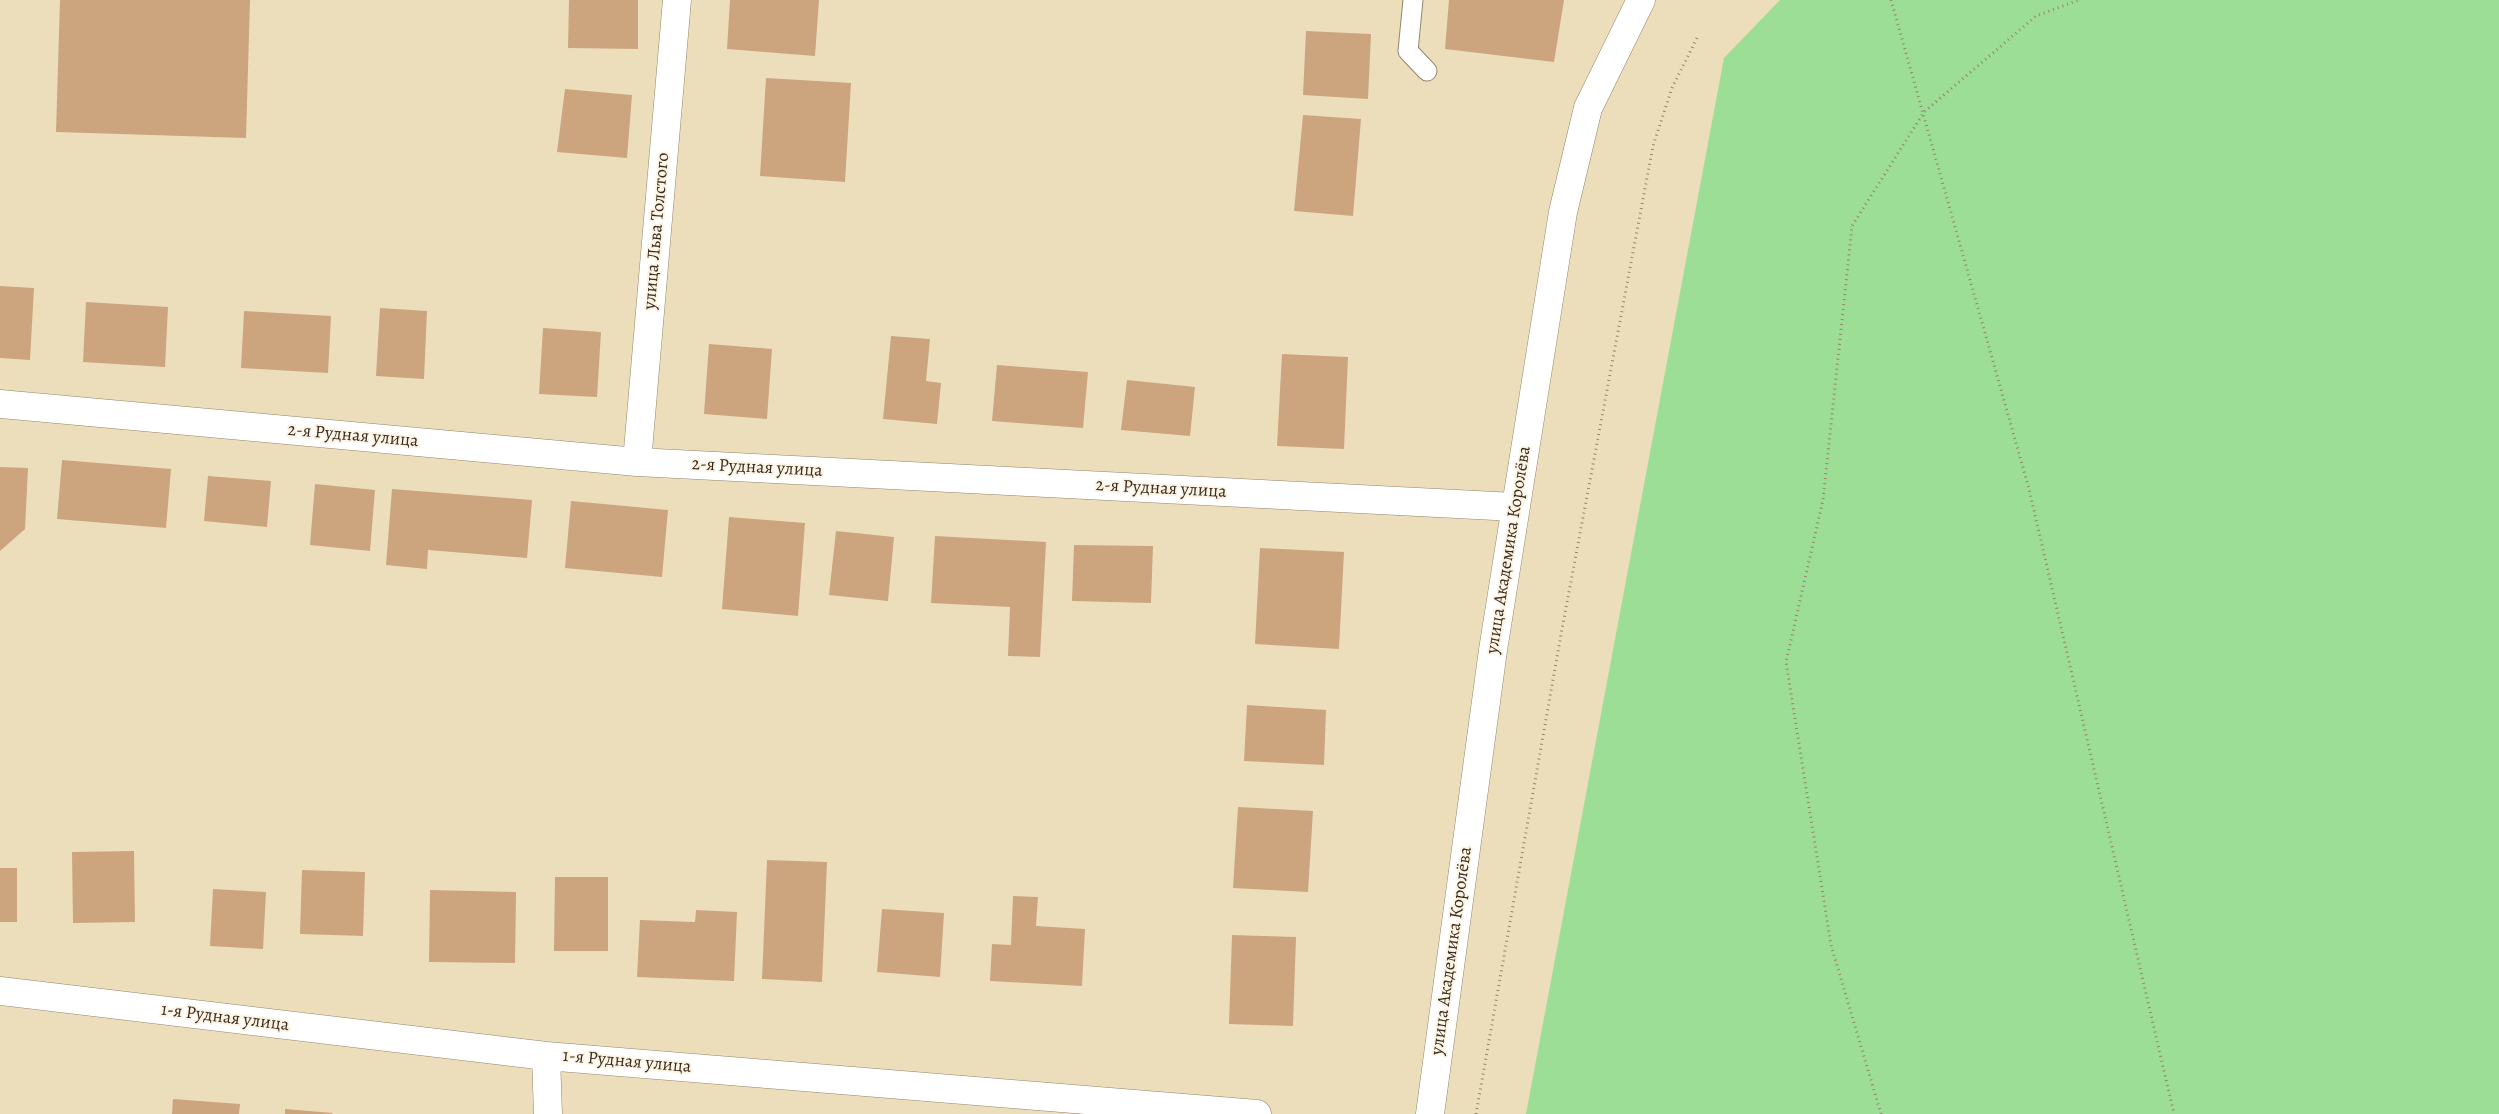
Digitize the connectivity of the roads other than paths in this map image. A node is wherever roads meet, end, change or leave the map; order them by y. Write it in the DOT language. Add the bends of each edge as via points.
graph roads {
  1 [pos="678,0"];
  2 [pos="1413,0"];
  3 [pos="1641,0"];
  4 [pos="1427,71"];
  5 [pos="0,404"];
  6 [pos="637,462"];
  7 [pos="1515,507"];
  8 [pos="0,991"];
  9 [pos="546,1056"];
  10 [pos="548,1114"];
  11 [pos="1257,1114"];
  12 [pos="1430,1114"];
  1 -- 6 [label="street, улица Льва Толстого"];
  2 -- 4 [label="lane" via="1408,51"];
  3 -- 7 [label="street, улица Академика Королёва" via="1588,108 1563,212"];
  5 -- 6 [label="street, 2-я Рудная улица"];
  6 -- 7 [label="street, 2-я Рудная улица"];
  7 -- 12 [label="street, улица Академика Королёва"];
  8 -- 9 [label="street, 1-я Рудная улица"];
  9 -- 10 [label="street"];
  9 -- 11 [label="street, 1-я Рудная улица"];
}
